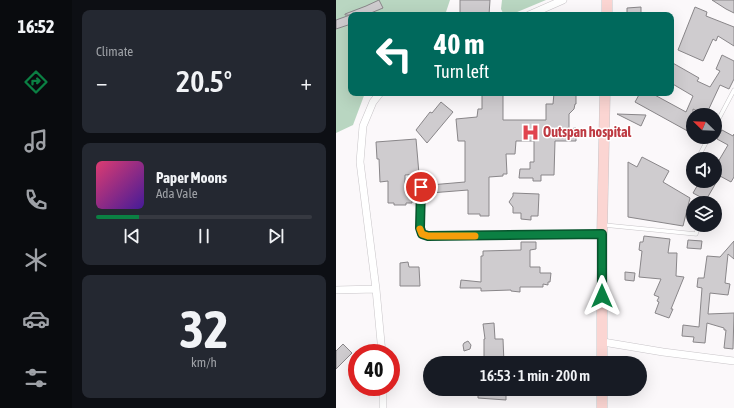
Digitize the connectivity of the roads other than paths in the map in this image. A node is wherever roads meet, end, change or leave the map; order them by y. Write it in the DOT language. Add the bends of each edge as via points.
graph roads {
  1 [pos="563,0"];
  2 [pos="607,0"];
  3 [pos="536,12"];
  4 [pos="607,12"];
  5 [pos="734,90"];
  6 [pos="378,96"];
  7 [pos="605,96"];
  8 [pos="722,113"];
  9 [pos="421,187"];
  10 [pos="602,229"];
  11 [pos="697,232"];
  12 [pos="336,290"];
  13 [pos="376,290"];
  14 [pos="602,342"];
  15 [pos="381,344"];
  16 [pos="602,356"];
  17 [pos="734,362"];
  18 [pos="383,396"];
  19 [pos="602,396"];
  20 [pos="383,408"];
  21 [pos="602,408"];
  1 -- 3 [label="street"];
  2 -- 4 [label="street"];
  5 -- 8 [label="lane"];
  6 -- 13 [label="street" via="363,126 360,162"];
  7 -- 10 [label="street"];
  9 -- 10 [label="street" via="420,228 422,234 428,236"];
  10 -- 11 [label="lane" via="696,234"];
  10 -- 14 [label="street"];
  12 -- 13 [label="street"];
  13 -- 15 [label="street"];
  14 -- 16 [label="street"];
  14 -- 17 [label="street"];
  18 -- 20 [label="street"];
  19 -- 21 [label="street"];
}
